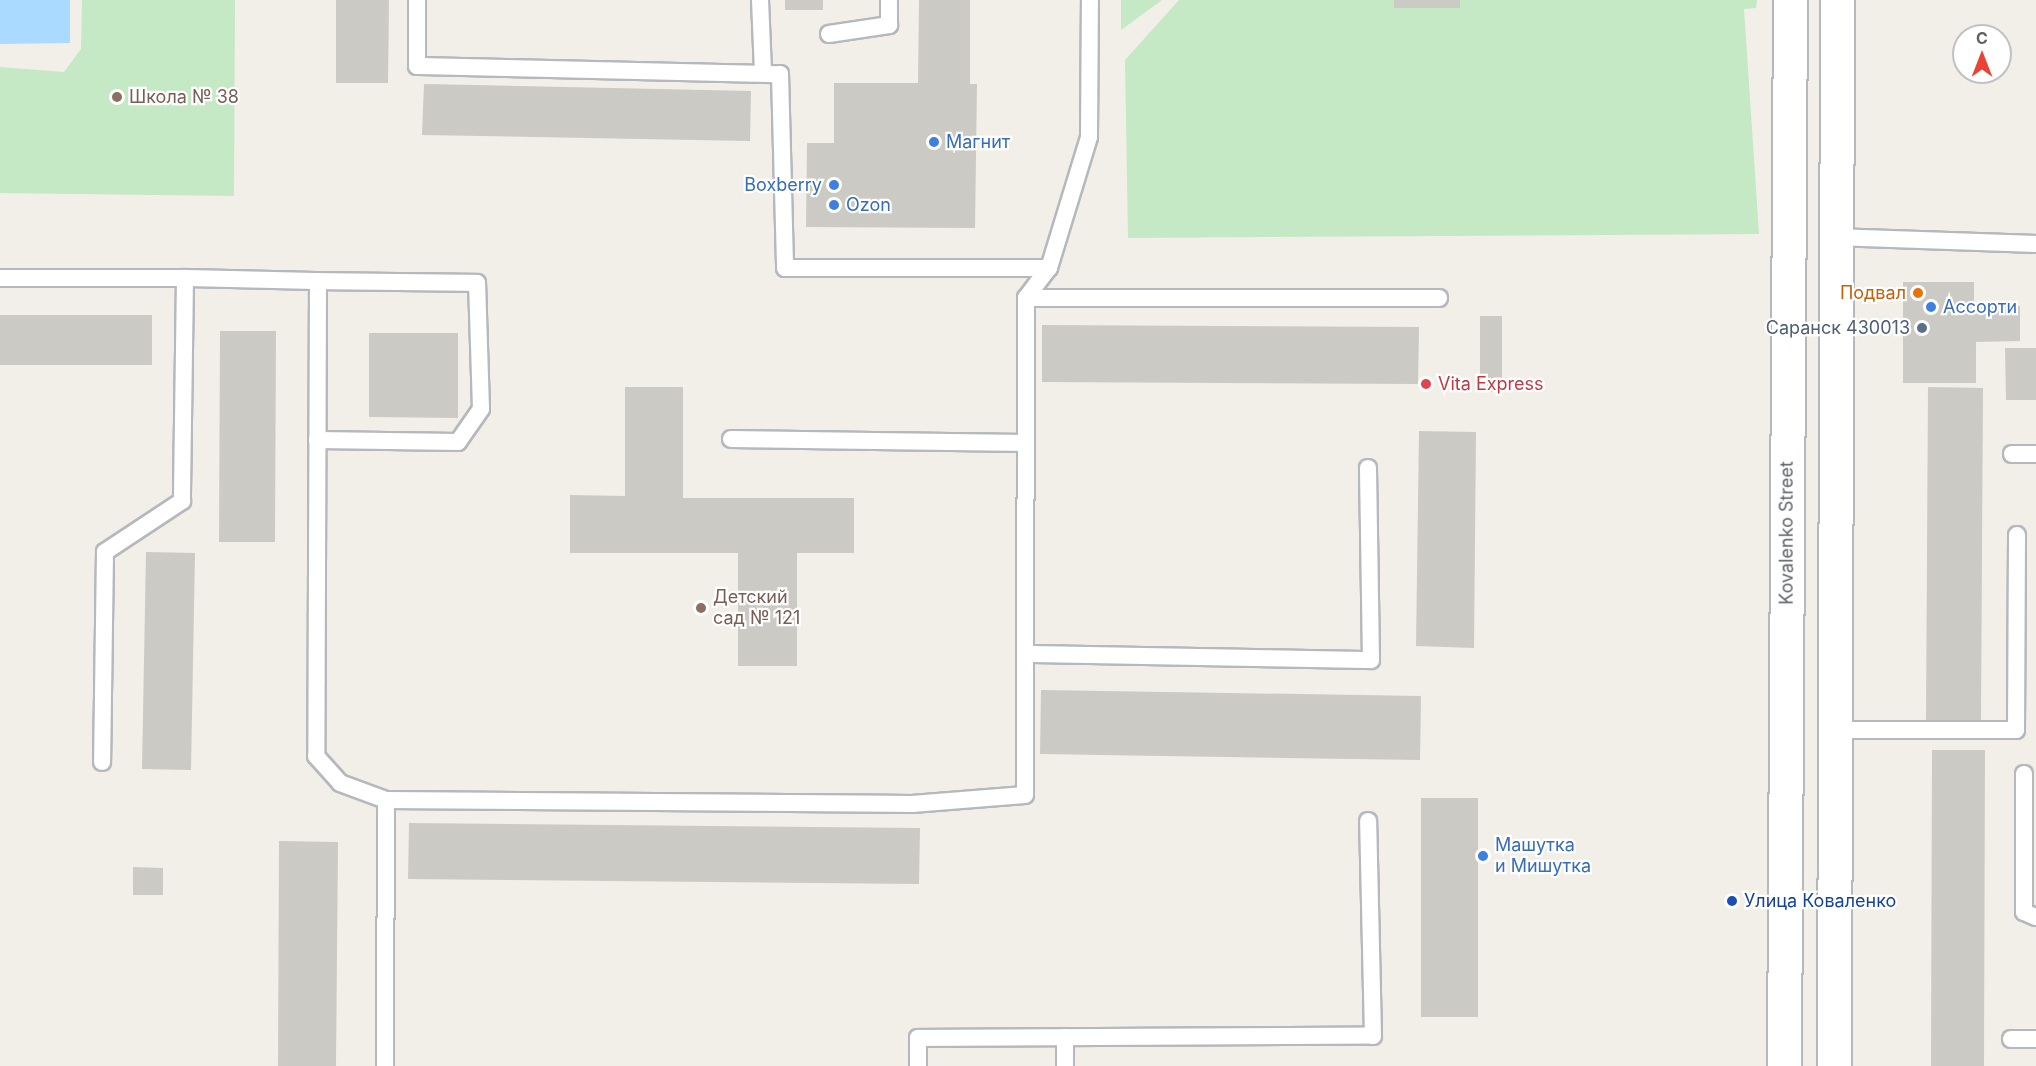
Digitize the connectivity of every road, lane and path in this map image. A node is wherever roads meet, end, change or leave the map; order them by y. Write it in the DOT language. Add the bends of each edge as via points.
graph roads {
  1 [pos="417,0"];
  2 [pos="760,0"];
  3 [pos="889,0"];
  4 [pos="1090,0"];
  5 [pos="1790,0"];
  6 [pos="1837,0"];
  7 [pos="829,34"];
  8 [pos="763,73"];
  9 [pos="1834,237"];
  10 [pos="1788,238"];
  11 [pos="2036,244"];
  12 [pos="1049,268"];
  13 [pos="0,278"];
  14 [pos="185,278"];
  15 [pos="318,281"];
  16 [pos="1439,297"];
  17 [pos="1026,298"];
  18 [pos="731,439"];
  19 [pos="317,440"];
  20 [pos="1026,443"];
  21 [pos="2012,454"];
  22 [pos="2036,454"];
  23 [pos="1368,468"];
  24 [pos="2018,535"];
  25 [pos="1027,654"];
  26 [pos="1835,730"];
  27 [pos="102,762"];
  28 [pos="2024,774"];
  29 [pos="386,801"];
  30 [pos="1368,821"];
  31 [pos="2036,917"];
  32 [pos="1065,1037"];
  33 [pos="2011,1039"];
  34 [pos="2036,1039"];
  35 [pos="385,1066"];
  36 [pos="918,1066"];
  37 [pos="1065,1066"];
  38 [pos="1784,1066"];
  39 [pos="1834,1066"];
  1 -- 8 [label="lane" via="417,66"];
  2 -- 8 [label="lane"];
  3 -- 7 [label="lane" via="889,25"];
  4 -- 12 [label="lane" via="1089,137"];
  5 -- 10 [label="main road, Kovalenko Street"];
  6 -- 9 [label="main road"];
  8 -- 12 [label="lane" via="780,74 785,268"];
  9 -- 10 [label="main road"];
  9 -- 11 [label="lane"];
  9 -- 26 [label="main road"];
  10 -- 38 [label="main road, Kovalenko Street"];
  12 -- 17 [label="lane"];
  13 -- 14 [label="lane"];
  14 -- 15 [label="lane"];
  14 -- 27 [label="lane" via="182,501 105,552"];
  15 -- 19 [label="lane"];
  15 -- 19 [label="lane" via="477,283 481,409 458,442"];
  16 -- 17 [label="lane"];
  17 -- 20 [label="lane"];
  18 -- 20 [label="lane"];
  19 -- 29 [label="lane" via="316,756 340,783"];
  20 -- 25 [label="lane"];
  21 -- 22 [label="lane"];
  23 -- 25 [label="lane" via="1371,660"];
  24 -- 26 [label="lane" via="2016,730"];
  25 -- 29 [label="lane" via="1025,795 912,804"];
  26 -- 39 [label="main road"];
  28 -- 31 [label="lane" via="2024,912"];
  29 -- 35 [label="lane"];
  30 -- 32 [label="lane" via="1372,1036"];
  32 -- 36 [label="lane" via="918,1038"];
  32 -- 37 [label="lane"];
  33 -- 34 [label="lane"];
}
